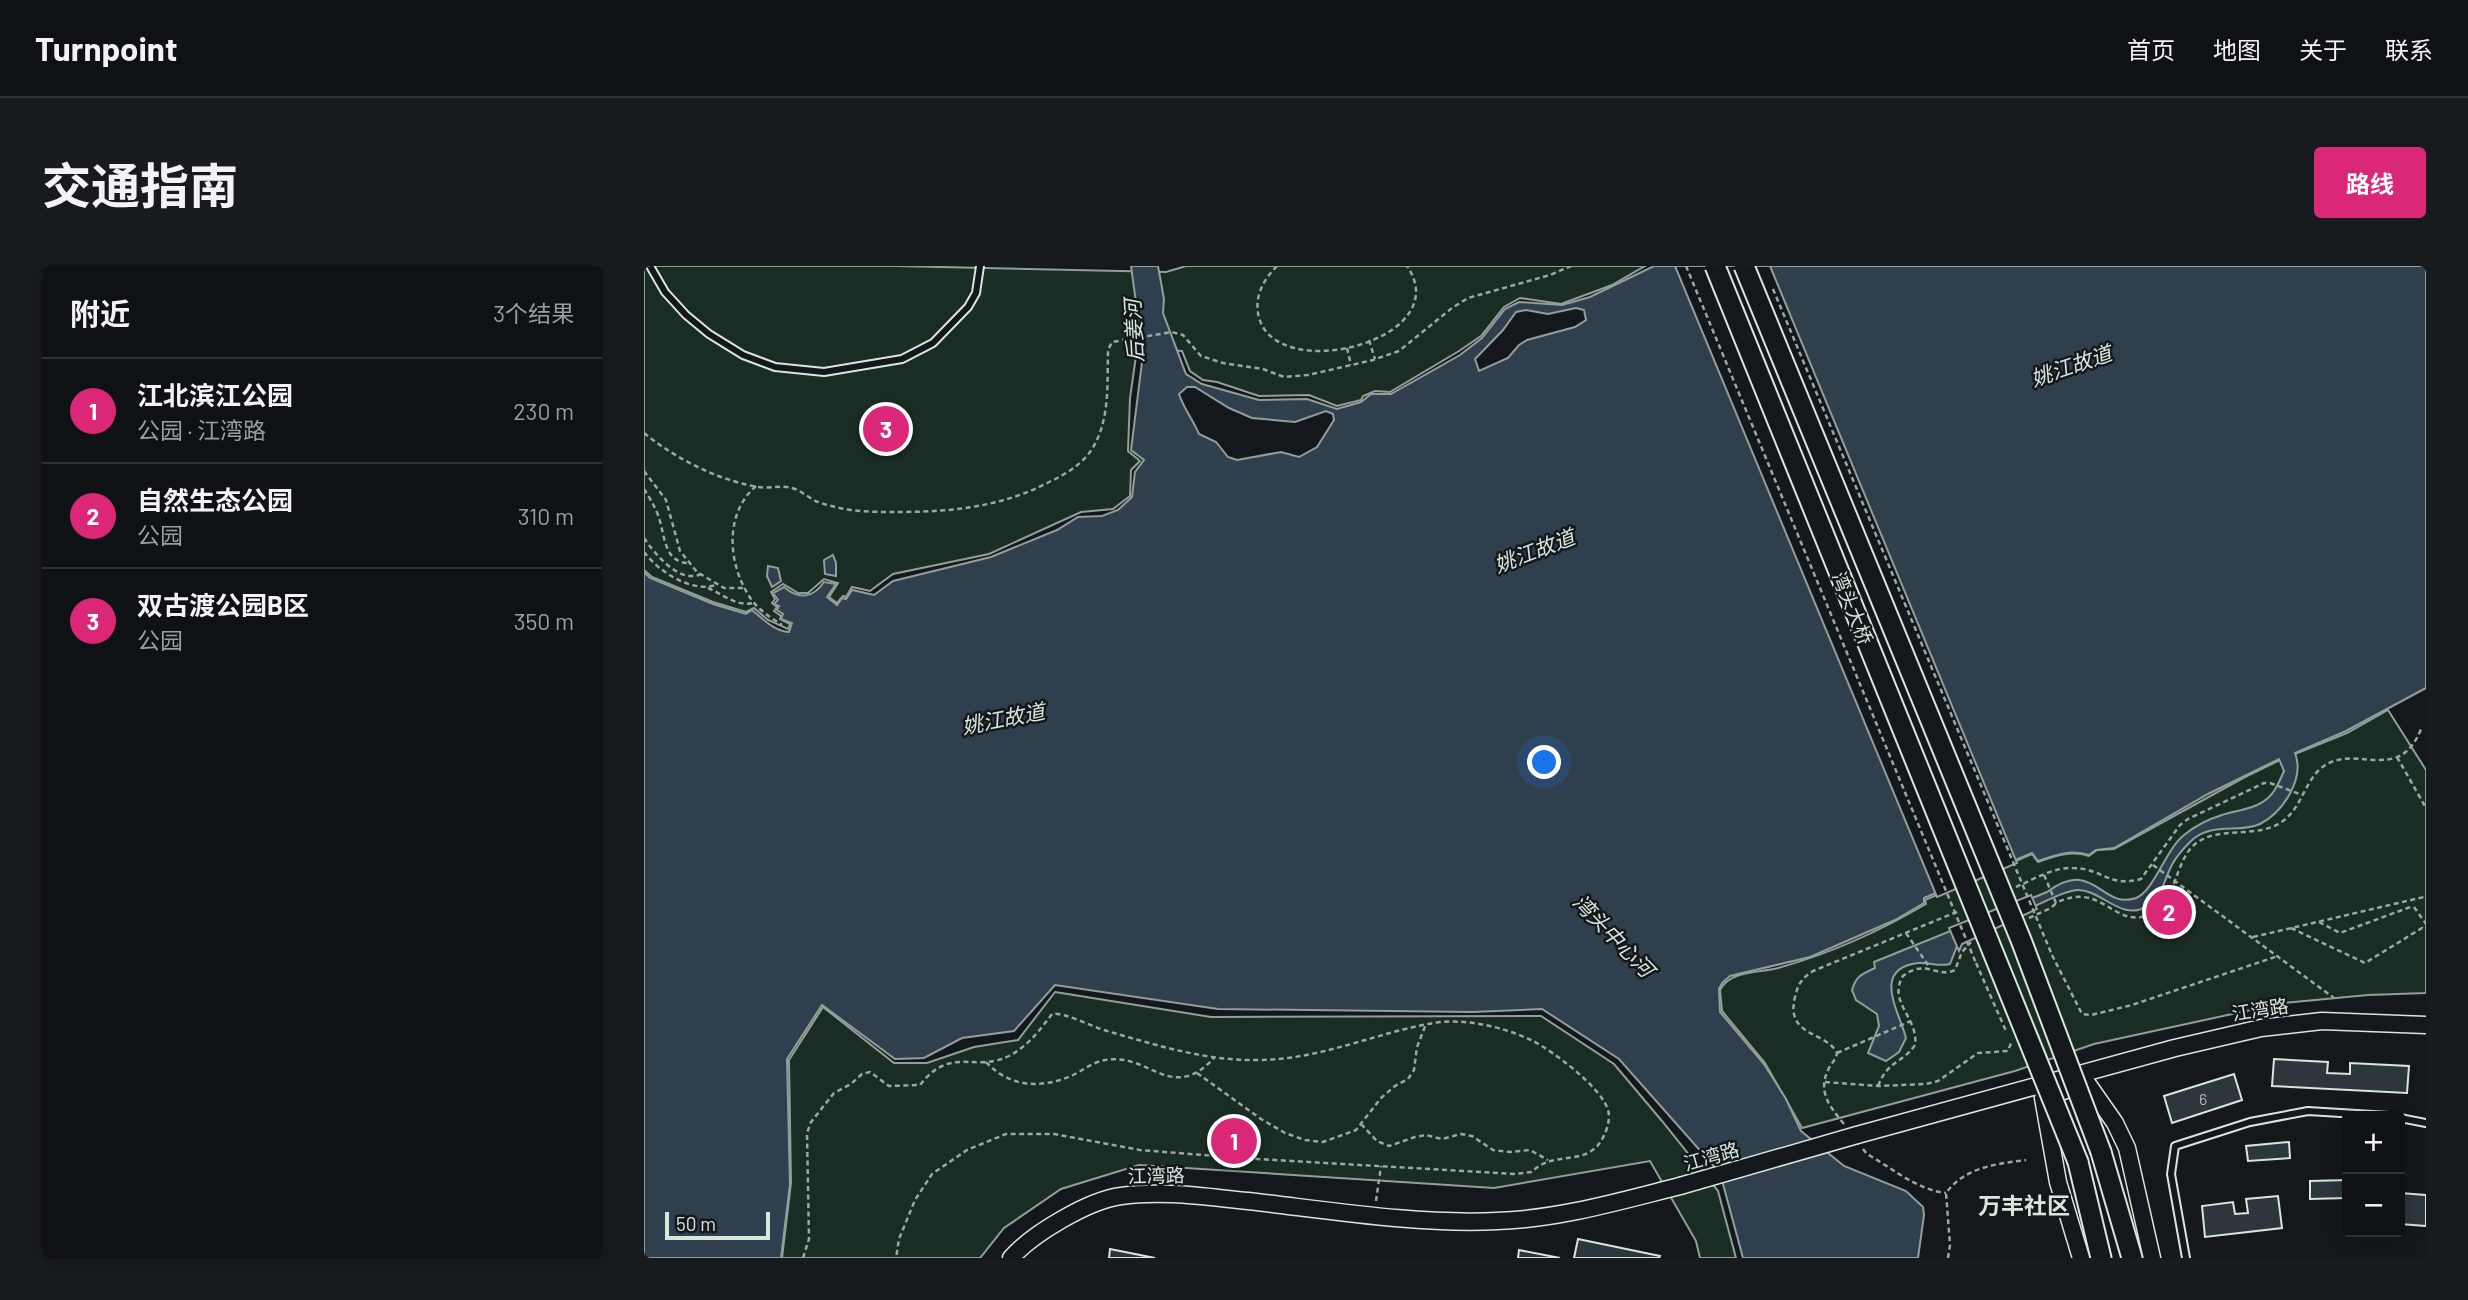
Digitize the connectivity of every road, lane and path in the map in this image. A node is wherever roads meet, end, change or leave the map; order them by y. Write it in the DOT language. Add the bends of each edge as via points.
graph roads {
  1 [pos="650,266"];
  2 [pos="980,266"];
  3 [pos="1277,266"];
  4 [pos="1406,266"];
  5 [pos="1572,266"];
  6 [pos="1686,266"];
  7 [pos="1715,266"];
  8 [pos="1744,266"];
  9 [pos="1769,279"];
  10 [pos="1369,340"];
  11 [pos="1347,348"];
  12 [pos="1375,359"];
  13 [pos="1352,365"];
  14 [pos="644,433"];
  15 [pos="644,471"];
  16 [pos="756,486"];
  17 [pos="644,489"];
  18 [pos="644,538"];
  19 [pos="644,552"];
  20 [pos="690,563"];
  21 [pos="701,574"];
  22 [pos="716,585"];
  23 [pos="708,588"];
  24 [pos="745,588"];
  25 [pos="754,602"];
  26 [pos="782,625"];
  27 [pos="2421,729"];
  28 [pos="2397,757"];
  29 [pos="2302,795"];
  30 [pos="2426,808"];
  31 [pos="2155,866"];
  32 [pos="2044,875"];
  33 [pos="2174,879"];
  34 [pos="2006,891"];
  35 [pos="2426,899"];
  36 [pos="2409,900"];
  37 [pos="2055,901"];
  38 [pos="1969,906"];
  39 [pos="2413,906"];
  40 [pos="2028,918"];
  41 [pos="2318,922"];
  42 [pos="2426,924"];
  43 [pos="2291,928"];
  44 [pos="2426,930"];
  45 [pos="1906,933"];
  46 [pos="2253,937"];
  47 [pos="1986,943"];
  48 [pos="2278,956"];
  49 [pos="1929,966"];
  50 [pos="2334,998"];
  51 [pos="1911,1021"];
  52 [pos="1426,1024"];
  53 [pos="2426,1025"];
  54 [pos="2006,1032"];
  55 [pos="2011,1043"];
  56 [pos="1838,1053"];
  57 [pos="1215,1057"];
  58 [pos="986,1062"];
  59 [pos="1197,1073"];
  60 [pos="1825,1082"];
  61 [pos="1878,1086"];
  62 [pos="2342,1113"];
  63 [pos="2405,1119"];
  64 [pos="2426,1123"];
  65 [pos="1361,1124"];
  66 [pos="1856,1137"];
  67 [pos="1548,1160"];
  68 [pos="2026,1160"];
  69 [pos="1381,1166"];
  70 [pos="1945,1193"];
  71 [pos="1374,1214"];
  72 [pos="803,1258"];
  73 [pos="896,1258"];
  74 [pos="1011,1258"];
  75 [pos="1948,1258"];
  76 [pos="2081,1258"];
  77 [pos="2101,1258"];
  78 [pos="2132,1258"];
  79 [pos="2151,1258"];
  80 [pos="2186,1258"];
  1 -- 2 [label="lane" via="686,315 743,355 775,367 824,372 902,359 933,342 968,307 976,293"];
  3 -- 11 [label="path" via="1263,284 1257,306 1259,323 1268,334 1296,349"];
  4 -- 10 [label="path" via="1416,289 1407,317"];
  5 -- 12 [label="path" via="1468,298 1399,351"];
  6 -- 54 [label="path, bridge"];
  7 -- 47 [label="main road, 湾头大桥, bridge"];
  8 -- 78 [label="main road, 湾头大桥, bridge" via="2021,940 2101,1152"];
  9 -- 48 [label="path, bridge" via="2052,954 2082,1014 2132,1004"];
  10 -- 11 [label="path"];
  10 -- 12 [label="path"];
  11 -- 13 [label="path"];
  12 -- 13 [label="path"];
  13 -- 16 [label="path" via="1284,377 1201,356 1183,335 1172,332 1112,342 1106,408 1095,442 1073,469 1030,492 962,509 883,512 817,502 781,486"];
  14 -- 16 [label="path" via="663,449 704,469"];
  15 -- 20 [label="path" via="666,500 680,551"];
  16 -- 24 [label="path" via="738,510 732,535 733,556"];
  17 -- 20 [label="path" via="659,516 670,554"];
  18 -- 21 [label="path" via="666,564 693,577"];
  19 -- 23 [label="path" via="672,577"];
  20 -- 21 [label="path"];
  21 -- 22 [label="path"];
  22 -- 23 [label="path"];
  22 -- 24 [label="path"];
  23 -- 25 [label="path" via="745,605"];
  24 -- 25 [label="path"];
  25 -- 26 [label="path"];
  27 -- 28 [label="path" via="2406,753"];
  28 -- 29 [label="path" via="2342,760 2324,766"];
  28 -- 30 [label="path"];
  29 -- 31 [label="path" via="2264,783 2180,825"];
  29 -- 33 [label="path" via="2288,816 2265,831 2201,840"];
  31 -- 32 [label="path" via="2141,879 2128,883 2073,868"];
  31 -- 33 [label="path"];
  32 -- 34 [label="path"];
  32 -- 37 [label="path"];
  33 -- 37 [label="path" via="2160,906 2143,917 2121,914 2091,897"];
  33 -- 46 [label="path"];
  35 -- 36 [label="path"];
  36 -- 39 [label="path"];
  36 -- 41 [label="path"];
  37 -- 40 [label="path" via="2051,908"];
  38 -- 45 [label="path"];
  39 -- 41 [label="path" via="2340,933"];
  39 -- 42 [label="path"];
  41 -- 43 [label="path"];
  43 -- 44 [label="path" via="2365,962 2422,928"];
  43 -- 46 [label="path"];
  45 -- 49 [label="path"];
  45 -- 56 [label="path" via="1813,971 1798,985 1793,1002 1797,1021"];
  46 -- 48 [label="path"];
  47 -- 49 [label="path" via="1969,942 1949,973"];
  47 -- 77 [label="main road, 湾头大桥, bridge" via="2078,1161"];
  48 -- 50 [label="path"];
  49 -- 51 [label="path" via="1907,973 1899,982 1897,996"];
  51 -- 56 [label="path"];
  51 -- 61 [label="path" via="1915,1045 1884,1072"];
  52 -- 57 [label="path" via="1297,1057"];
  52 -- 65 [label="path" via="1415,1070 1381,1098"];
  52 -- 67 [label="path" via="1460,1022 1531,1040 1562,1058 1598,1094 1608,1110 1601,1141 1577,1157"];
  53 -- 66 [label="street, 江湾路" via="2322,1021 2261,1028"];
  55 -- 61 [label="path" via="2008,1051 1978,1053 1938,1081"];
  56 -- 60 [label="path"];
  57 -- 58 [label="path" via="1143,1041 1059,1013 1052,1014 1033,1039 1009,1056"];
  57 -- 59 [label="path"];
  58 -- 59 [label="path" via="1004,1078 1035,1084 1052,1083 1103,1060 1118,1059 1176,1077"];
  58 -- 72 [label="path" via="954,1061 940,1066 920,1084 908,1086 889,1086 870,1072 834,1093 810,1122 807,1133 808,1239"];
  59 -- 65 [label="path" via="1261,1119 1305,1140 1323,1142"];
  60 -- 61 [label="path"];
  60 -- 66 [label="path" via="1828,1104"];
  62 -- 80 [label="lane" via="2308,1111 2250,1122 2175,1146 2171,1174"];
  63 -- 64 [label="lane"];
  65 -- 67 [label="path" via="1389,1146 1426,1135 1442,1139 1461,1134 1493,1150 1530,1150"];
  66 -- 70 [label="path" via="1867,1154 1931,1191"];
  66 -- 71 [label="street, 江湾路, bridge" via="1680,1186 1542,1217 1496,1221"];
  67 -- 69 [label="path" via="1532,1172 1513,1174"];
  68 -- 70 [label="path" via="1972,1171"];
  69 -- 71 [label="path"];
  69 -- 73 [label="path" via="1140,1150 1054,1134 1006,1134 967,1150 932,1174 915,1200"];
  70 -- 75 [label="path"];
  71 -- 74 [label="street, 江湾路" via="1180,1194 1119,1196 1070,1215 1023,1244"];
  76 -- 79 [label="street" via="2058,1182 2043,1098 2087,1083 2127,1148"];
}
